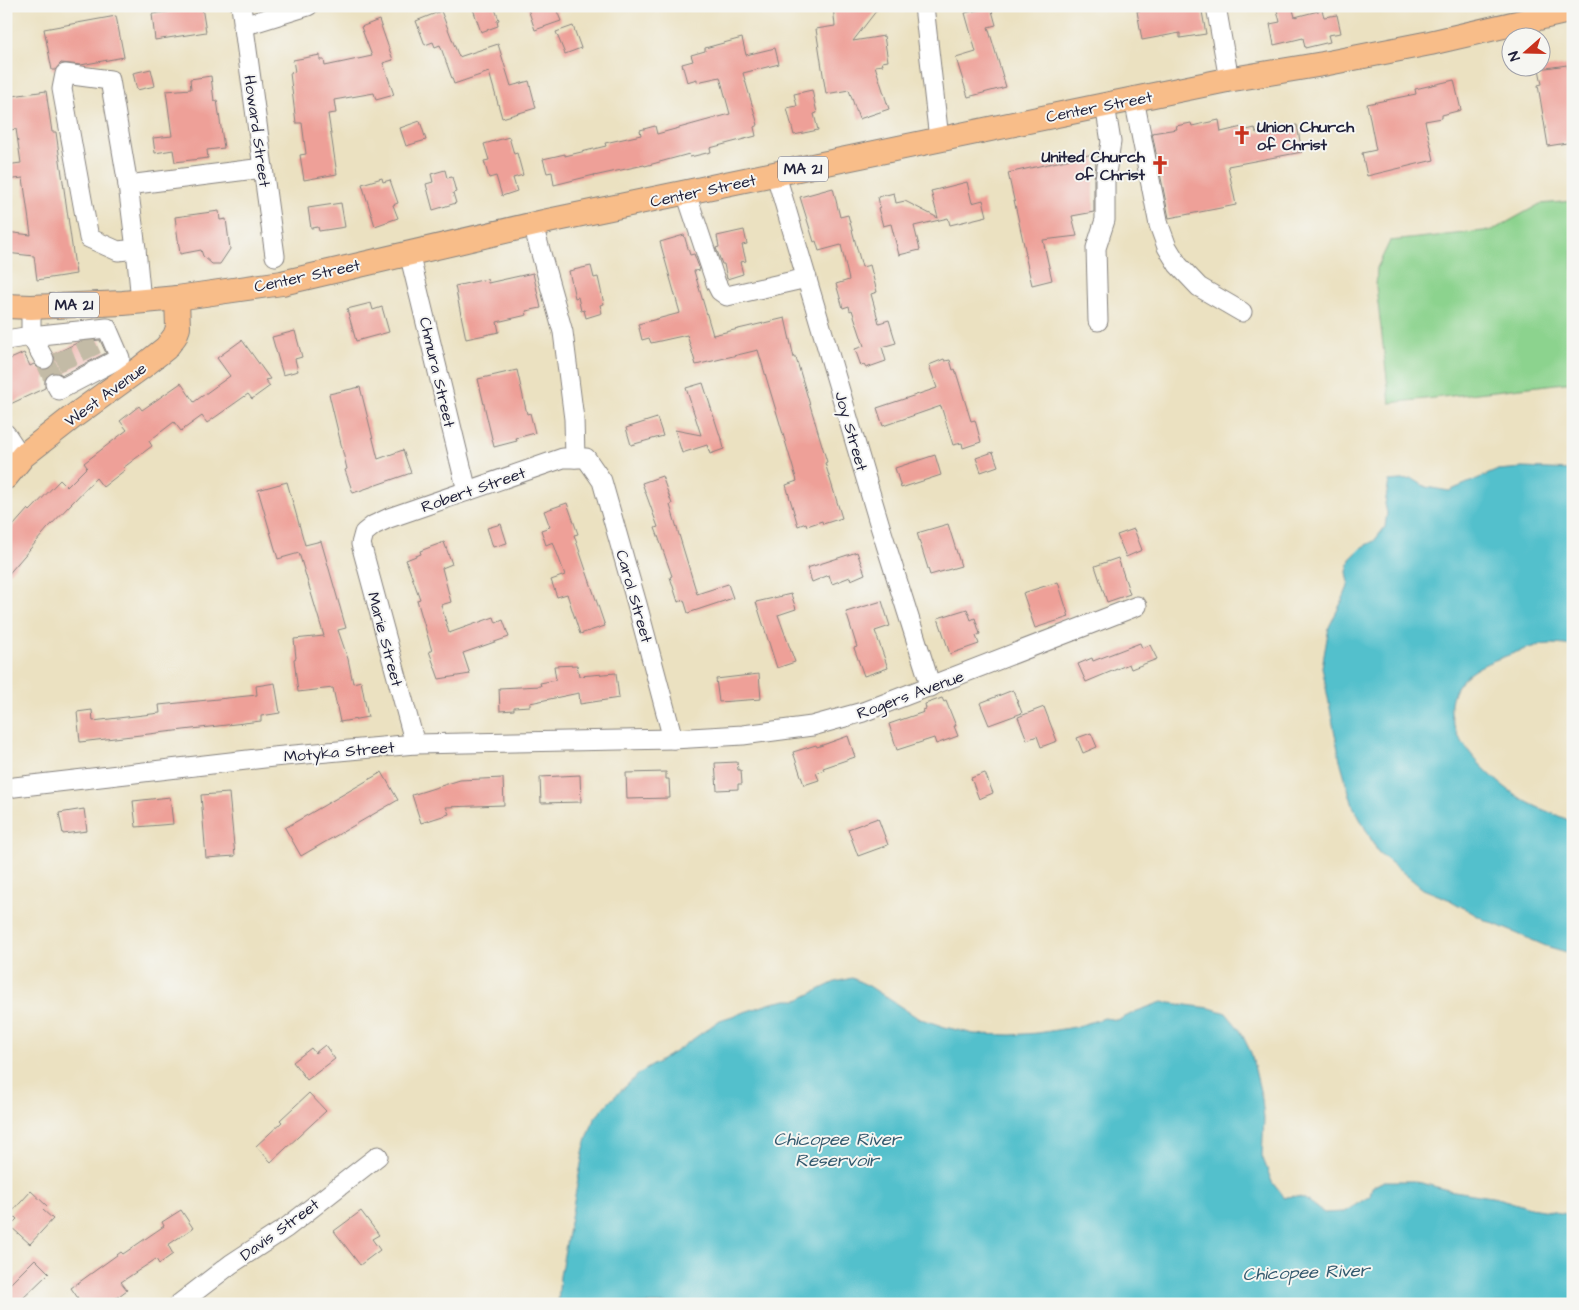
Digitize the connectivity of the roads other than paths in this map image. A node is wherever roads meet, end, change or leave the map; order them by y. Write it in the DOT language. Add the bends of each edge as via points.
graph roads {
  1 [pos="241,6"];
  2 [pos="308,6"];
  3 [pos="924,6"];
  4 [pos="1216,6"];
  5 [pos="1573,10"];
  6 [pos="1547,11"];
  7 [pos="243,26"];
  8 [pos="1229,80"];
  9 [pos="1134,99"];
  10 [pos="1105,104"];
  11 [pos="939,139"];
  12 [pos="263,168"];
  13 [pos="776,175"];
  14 [pos="128,185"];
  15 [pos="686,193"];
  16 [pos="533,225"];
  17 [pos="136,249"];
  18 [pos="410,253"];
  19 [pos="275,256"];
  20 [pos="807,278"];
  21 [pos="177,298"];
  22 [pos="141,301"];
  23 [pos="101,304"];
  24 [pos="6,306"];
  25 [pos="31,307"];
  26 [pos="1242,312"];
  27 [pos="1098,321"];
  28 [pos="107,328"];
  29 [pos="32,336"];
  30 [pos="6,340"];
  31 [pos="44,359"];
  32 [pos="87,406"];
  33 [pos="6,434"];
  34 [pos="22,458"];
  35 [pos="580,458"];
  36 [pos="6,477"];
  37 [pos="466,491"];
  38 [pos="364,533"];
  39 [pos="1138,606"];
  40 [pos="931,687"];
  41 [pos="673,739"];
  42 [pos="415,744"];
  43 [pos="6,788"];
  44 [pos="378,1156"];
  45 [pos="180,1304"];
  1 -- 7 [label="street, Howard Street"];
  2 -- 7 [label="street"];
  3 -- 11 [label="street"];
  4 -- 8 [label="street"];
  5 -- 6 [label="main road, Center Street / MA 21"];
  6 -- 8 [label="main road, Center Street / MA 21" via="1430,43"];
  7 -- 12 [label="street, Howard Street"];
  8 -- 9 [label="main road, Center Street / MA 21"];
  9 -- 10 [label="main road, Center Street / MA 21"];
  9 -- 26 [label="street" via="1159,225 1167,247 1178,266 1199,287"];
  10 -- 11 [label="main road, Center Street / MA 21"];
  10 -- 27 [label="street" via="1111,142 1105,179 1105,220 1096,248"];
  11 -- 13 [label="main road, Center Street / MA 21"];
  12 -- 14 [label="street"];
  12 -- 19 [label="street, Howard Street"];
  13 -- 15 [label="main road, Center Street / MA 21"];
  13 -- 20 [label="street, Joy Street"];
  14 -- 17 [label="street"];
  14 -- 17 [label="street" via="110,80 65,74 62,89 89,238 118,251"];
  15 -- 16 [label="main road, Center Street / MA 21"];
  15 -- 20 [label="street" via="716,283 727,296"];
  16 -- 18 [label="main road, Center Street / MA 21"];
  16 -- 35 [label="street" via="563,332"];
  17 -- 22 [label="street"];
  18 -- 21 [label="main road, Center Street / MA 21" via="282,283"];
  18 -- 37 [label="street, Chmura Street"];
  20 -- 40 [label="street, Joy Street"];
  21 -- 22 [label="main road, Center Street / MA 21"];
  21 -- 32 [label="main road, West Avenue" via="178,328 166,348"];
  22 -- 23 [label="main road, Center Street / MA 21"];
  23 -- 25 [label="main road, Center Street / MA 21"];
  23 -- 28 [label="street"];
  24 -- 25 [label="main road, Center Street / MA 21"];
  25 -- 29 [label="street"];
  28 -- 29 [label="street" via="59,342"];
  28 -- 32 [label="street" via="120,358 67,380"];
  29 -- 30 [label="street"];
  29 -- 31 [label="street"];
  32 -- 34 [label="main road, West Avenue"];
  33 -- 34 [label="street"];
  34 -- 36 [label="main road, West Avenue"];
  35 -- 37 [label="street, Robert Street" via="563,458"];
  35 -- 41 [label="street, Carol Street" via="602,481"];
  37 -- 38 [label="street, Robert Street" via="389,518"];
  38 -- 42 [label="street, Marie Street" via="361,544"];
  39 -- 40 [label="street, Rogers Avenue"];
  40 -- 41 [label="street, Rogers Avenue" via="863,712 812,726"];
  41 -- 42 [label="street, Motyka Street"];
  42 -- 43 [label="street, Motyka Street"];
  44 -- 45 [label="street, Davis Street" via="286,1228 231,1264"];
}
